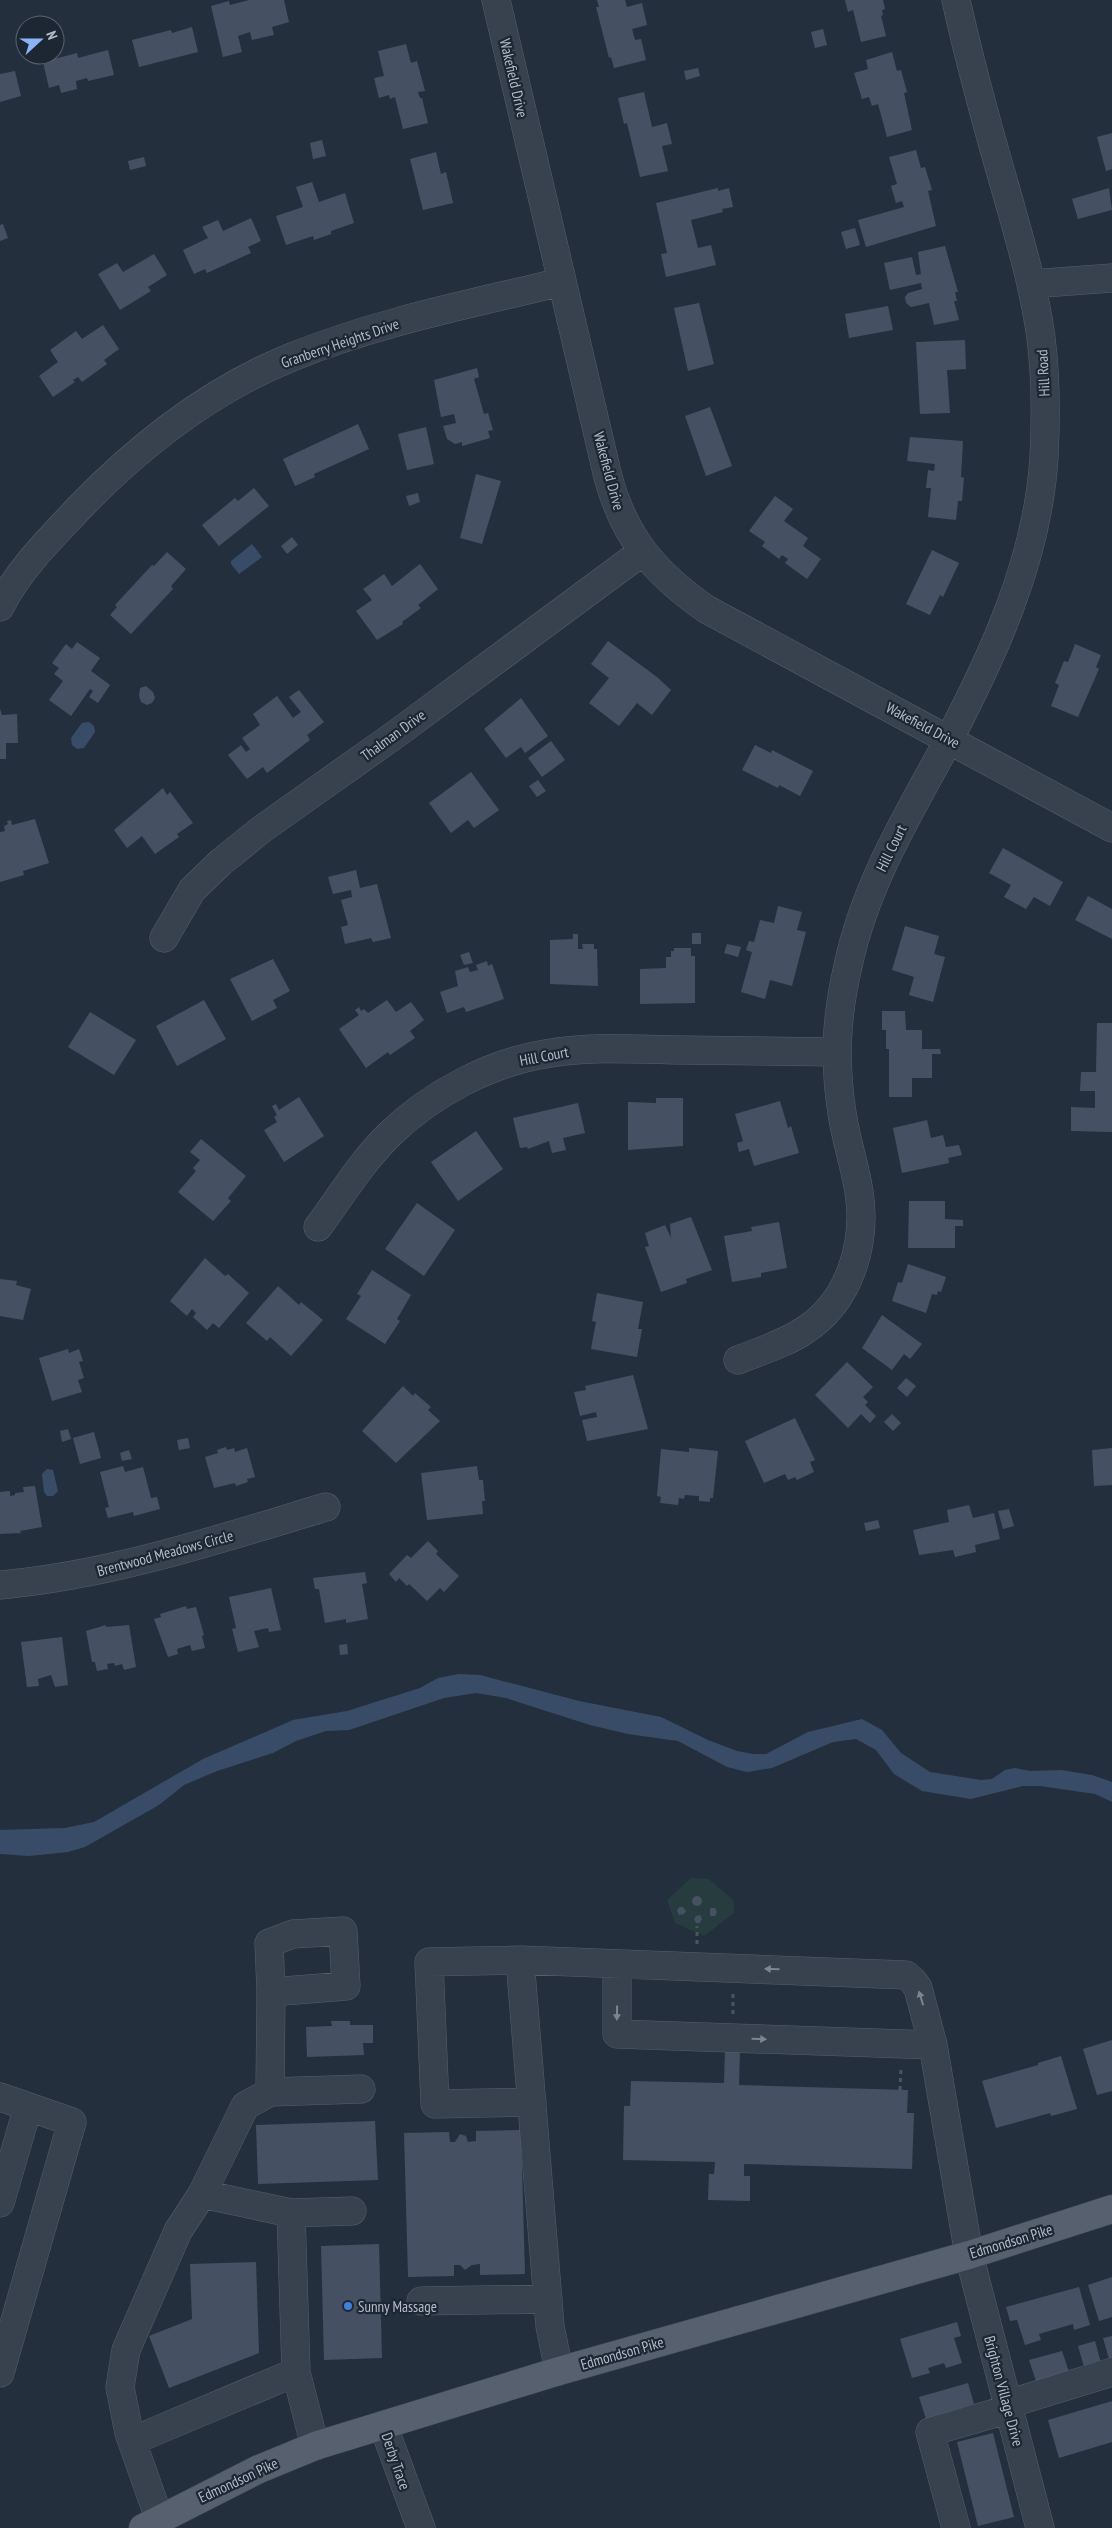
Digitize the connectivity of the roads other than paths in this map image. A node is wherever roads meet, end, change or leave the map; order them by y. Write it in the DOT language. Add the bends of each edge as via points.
graph roads {
  1 [pos="496,0"];
  2 [pos="956,0"];
  3 [pos="1112,278"];
  4 [pos="561,282"];
  5 [pos="1031,284"];
  6 [pos="642,552"];
  7 [pos="0,607"];
  8 [pos="949,738"];
  9 [pos="1112,828"];
  10 [pos="164,938"];
  11 [pos="836,1052"];
  12 [pos="318,1227"];
  13 [pos="738,1360"];
  14 [pos="326,1507"];
  15 [pos="0,1585"];
  16 [pos="520,1960"];
  17 [pos="618,1965"];
  18 [pos="271,1992"];
  19 [pos="934,2045"];
  20 [pos="361,2089"];
  21 [pos="270,2092"];
  22 [pos="0,2098"];
  23 [pos="532,2102"];
  24 [pos="28,2107"];
  25 [pos="202,2194"];
  26 [pos="0,2203"];
  27 [pos="1112,2209"];
  28 [pos="352,2211"];
  29 [pos="291,2213"];
  30 [pos="969,2255"];
  31 [pos="548,2299"];
  32 [pos="421,2301"];
  33 [pos="559,2371"];
  34 [pos="0,2372"];
  35 [pos="296,2372"];
  36 [pos="1112,2372"];
  37 [pos="1009,2407"];
  38 [pos="383,2425"];
  39 [pos="132,2440"];
  40 [pos="316,2446"];
  41 [pos="408,2496"];
  42 [pos="151,2523"];
  43 [pos="405,2528"];
  44 [pos="421,2528"];
  45 [pos="956,2528"];
  46 [pos="1040,2528"];
  1 -- 4 [label="street, Wakefield Drive"];
  2 -- 5 [label="street, Hill Road"];
  3 -- 5 [label="street"];
  4 -- 6 [label="street, Wakefield Drive" via="613,493 624,523"];
  4 -- 7 [label="street, Granberry Heights Drive" via="398,323 318,347 270,366 223,392 167,427 109,476 15,581"];
  5 -- 8 [label="street, Hill Road" via="1041,336 1045,402 1044,457 1037,516 1009,608"];
  6 -- 8 [label="street, Wakefield Drive" via="678,589 706,609"];
  6 -- 10 [label="street, Thalman Drive" via="221,862 192,890"];
  8 -- 9 [label="street, Wakefield Drive"];
  8 -- 11 [label="street, Hill Court" via="899,831 860,920 840,1006"];
  11 -- 12 [label="street, Hill Court" via="598,1049 544,1054 498,1067 452,1089 389,1135"];
  11 -- 13 [label="street, Hill Court" via="841,1108 861,1206 860,1239 855,1262 838,1296 813,1324 785,1341"];
  14 -- 15 [label="street, Brentwood Meadows Circle" via="119,1566 62,1578"];
  16 -- 17 [label="street, Brighton Village Drive"];
  16 -- 23 [label="street"];
  16 -- 23 [label="street, Brighton Village Drive" via="429,1962 436,2104"];
  19 -- 17 [label="street, Brighton Village Drive, one-way" via="918,1988 906,1975"];
  17 -- 19 [label="street, one-way" via="617,2034"];
  18 -- 21 [label="street"];
  19 -- 30 [label="street, Brighton Village Drive"];
  20 -- 21 [label="street"];
  21 -- 25 [label="street" via="245,2106"];
  22 -- 24 [label="street"];
  23 -- 31 [label="street"];
  24 -- 26 [label="street"];
  24 -- 34 [label="street" via="72,2122"];
  25 -- 29 [label="street"];
  25 -- 39 [label="street" via="178,2231 126,2350 120,2386"];
  27 -- 30 [label="main road, Edmondson Pike"];
  28 -- 29 [label="street"];
  29 -- 35 [label="street"];
  30 -- 33 [label="main road, Edmondson Pike"];
  30 -- 37 [label="street, Brighton Village Drive"];
  31 -- 32 [label="street"];
  31 -- 33 [label="street"];
  33 -- 38 [label="main road, Edmondson Pike"];
  35 -- 39 [label="street"];
  35 -- 40 [label="street"];
  36 -- 37 [label="street"];
  37 -- 45 [label="street" via="930,2432"];
  37 -- 46 [label="street, Brighton Village Drive"];
  38 -- 40 [label="main road, Edmondson Pike"];
  38 -- 41 [label="street, Derby Trace"];
  39 -- 42 [label="street"];
  40 -- 42 [label="main road, Edmondson Pike" via="259,2468"];
  41 -- 43 [label="street, Derby Trace"];
  41 -- 44 [label="street, Derby Trace"];
}
